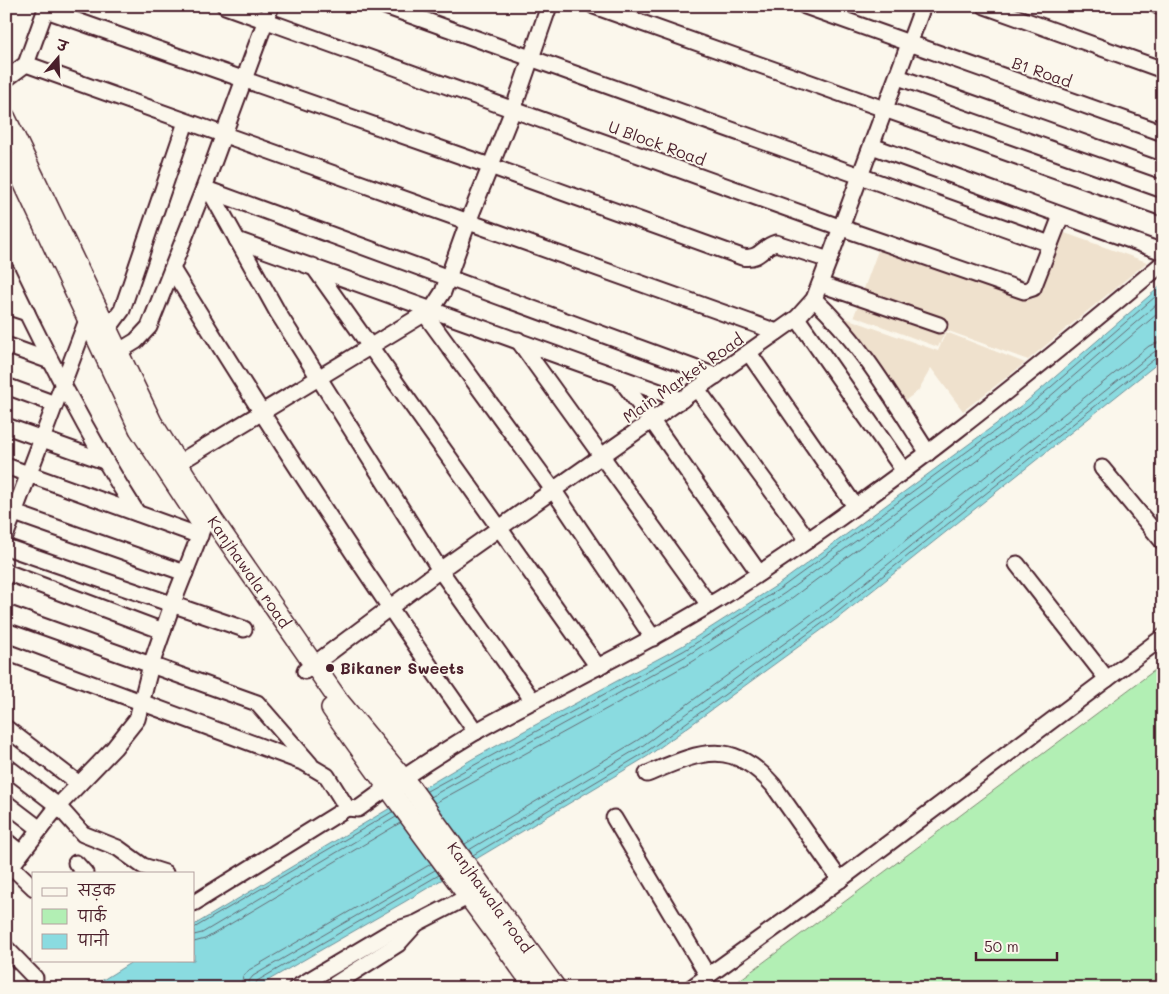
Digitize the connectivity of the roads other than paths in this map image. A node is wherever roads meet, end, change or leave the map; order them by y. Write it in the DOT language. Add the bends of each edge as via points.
graph roads {
  1 [pos="225,6"];
  2 [pos="271,6"];
  3 [pos="386,6"];
  4 [pos="548,6"];
  5 [pos="594,6"];
  6 [pos="805,6"];
  7 [pos="923,6"];
  8 [pos="984,6"];
  9 [pos="1158,6"];
  10 [pos="46,8"];
  11 [pos="1163,8"];
  12 [pos="266,21"];
  13 [pos="910,44"];
  14 [pos="531,58"];
  15 [pos="26,64"];
  16 [pos="1163,70"];
  17 [pos="898,77"];
  18 [pos="6,79"];
  19 [pos="244,80"];
  20 [pos="886,109"];
  21 [pos="513,110"];
  22 [pos="6,118"];
  23 [pos="186,122"];
  24 [pos="1163,133"];
  25 [pos="223,134"];
  26 [pos="872,146"];
  27 [pos="6,147"];
  28 [pos="490,166"];
  29 [pos="1163,172"];
  30 [pos="861,177"];
  31 [pos="207,190"];
  32 [pos="1163,208"];
  33 [pos="1061,216"];
  34 [pos="468,222"];
  35 [pos="842,228"];
  36 [pos="237,240"];
  37 [pos="1050,244"];
  38 [pos="1163,252"];
  39 [pos="829,260"];
  40 [pos="1163,263"];
  41 [pos="313,266"];
  42 [pos="172,269"];
  43 [pos="6,270"];
  44 [pos="447,279"];
  45 [pos="820,284"];
  46 [pos="814,299"];
  47 [pos="6,306"];
  48 [pos="428,311"];
  49 [pos="27,313"];
  50 [pos="798,318"];
  51 [pos="99,321"];
  52 [pos="939,325"];
  53 [pos="777,332"];
  54 [pos="518,340"];
  55 [pos="6,345"];
  56 [pos="370,346"];
  57 [pos="118,352"];
  58 [pos="749,353"];
  59 [pos="50,361"];
  60 [pos="318,376"];
  61 [pos="618,376"];
  62 [pos="716,376"];
  63 [pos="63,384"];
  64 [pos="6,386"];
  65 [pos="697,389"];
  66 [pos="682,400"];
  67 [pos="55,404"];
  68 [pos="260,412"];
  69 [pos="652,421"];
  70 [pos="6,426"];
  71 [pos="42,439"];
  72 [pos="928,453"];
  73 [pos="600,456"];
  74 [pos="104,461"];
  75 [pos="6,466"];
  76 [pos="172,467"];
  77 [pos="1102,468"];
  78 [pos="904,471"];
  79 [pos="29,474"];
  80 [pos="554,491"];
  81 [pos="855,506"];
  82 [pos="10,511"];
  83 [pos="137,513"];
  84 [pos="501,529"];
  85 [pos="202,532"];
  86 [pos="6,534"];
  87 [pos="808,540"];
  88 [pos="1163,542"];
  89 [pos="6,547"];
  90 [pos="1017,564"];
  91 [pos="440,570"];
  92 [pos="6,572"];
  93 [pos="185,573"];
  94 [pos="759,573"];
  95 [pos="172,605"];
  96 [pos="709,605"];
  97 [pos="389,609"];
  98 [pos="6,613"];
  99 [pos="244,629"];
  100 [pos="163,630"];
  101 [pos="1163,637"];
  102 [pos="653,638"];
  103 [pos="6,652"];
  104 [pos="151,665"];
  105 [pos="598,667"];
  106 [pos="310,668"];
  107 [pos="1108,679"];
  108 [pos="533,701"];
  109 [pos="142,702"];
  110 [pos="7,729"];
  111 [pos="476,732"];
  112 [pos="6,766"];
  113 [pos="314,768"];
  114 [pos="647,774"];
  115 [pos="407,783"];
  116 [pos="79,784"];
  117 [pos="390,792"];
  118 [pos="6,803"];
  119 [pos="58,806"];
  120 [pos="347,808"];
  121 [pos="614,818"];
  122 [pos="40,830"];
  123 [pos="6,841"];
  124 [pos="21,853"];
  125 [pos="9,870"];
  126 [pos="162,872"];
  127 [pos="463,872"];
  128 [pos="840,880"];
  129 [pos="32,887"];
  130 [pos="477,892"];
  131 [pos="195,899"];
  132 [pos="417,923"];
  133 [pos="6,948"];
  134 [pos="708,976"];
  135 [pos="35,978"];
  136 [pos="296,988"];
  137 [pos="329,988"];
  138 [pos="535,988"];
  139 [pos="556,988"];
  140 [pos="691,988"];
  1 -- 12 [label="street, U Block Road"];
  2 -- 12 [label="street"];
  3 -- 14 [label="street"];
  4 -- 14 [label="street"];
  5 -- 20 [label="street"];
  6 -- 13 [label="street, B1 Road"];
  7 -- 13 [label="street, Main Market Road"];
  8 -- 16 [label="street"];
  9 -- 11 [label="street"];
  10 -- 15 [label="street"];
  10 -- 19 [label="street"];
  12 -- 19 [label="street"];
  12 -- 21 [label="street, U Block Road"];
  13 -- 17 [label="street, Main Market Road"];
  13 -- 24 [label="street, B1 Road"];
  14 -- 21 [label="street"];
  14 -- 30 [label="street"];
  15 -- 18 [label="street"];
  15 -- 23 [label="street"];
  17 -- 20 [label="street, Main Market Road"];
  17 -- 29 [label="street"];
  19 -- 25 [label="street"];
  19 -- 28 [label="street"];
  20 -- 26 [label="street, Main Market Road"];
  20 -- 32 [label="street"];
  21 -- 28 [label="street"];
  21 -- 35 [label="street, U Block Road"];
  22 -- 51 [label="main road, Kanjhawala road"];
  23 -- 25 [label="street"];
  23 -- 51 [label="street" via="122,310"];
  25 -- 31 [label="street"];
  25 -- 34 [label="street"];
  26 -- 30 [label="street, Main Market Road"];
  26 -- 33 [label="street"];
  27 -- 51 [label="main road, Kanjhawala road"];
  28 -- 34 [label="street"];
  28 -- 39 [label="street" via="742,257 757,256 776,243"];
  30 -- 35 [label="street, Main Market Road"];
  30 -- 37 [label="street"];
  31 -- 36 [label="street"];
  31 -- 42 [label="street"];
  31 -- 44 [label="street"];
  33 -- 37 [label="street, U Block Road"];
  33 -- 38 [label="street"];
  34 -- 44 [label="street"];
  34 -- 53 [label="street"];
  35 -- 37 [label="street, U Block Road" via="1024,291 1032,288"];
  35 -- 39 [label="street, Main Market Road"];
  36 -- 41 [label="street"];
  36 -- 60 [label="street"];
  39 -- 45 [label="street, Main Market Road"];
  40 -- 72 [label="street" via="1020,382"];
  41 -- 48 [label="street"];
  41 -- 56 [label="street"];
  42 -- 57 [label="street" via="149,327"];
  42 -- 68 [label="street"];
  43 -- 49 [label="street"];
  44 -- 48 [label="street" via="440,299"];
  44 -- 62 [label="street"];
  45 -- 46 [label="street, Main Market Road"];
  45 -- 52 [label="street"];
  46 -- 50 [label="street, Main Market Road"];
  46 -- 72 [label="street" via="844,330 871,366"];
  47 -- 49 [label="street"];
  48 -- 54 [label="street"];
  48 -- 56 [label="street"];
  48 -- 80 [label="street"];
  49 -- 59 [label="street"];
  50 -- 53 [label="street, Main Market Road"];
  50 -- 78 [label="street"];
  51 -- 57 [label="main road, Kanjhawala road"];
  51 -- 63 [label="street"];
  51 -- 76 [label="main road, Kanjhawala road" via="139,429"];
  53 -- 58 [label="street, Main Market Road"];
  54 -- 61 [label="street"];
  54 -- 73 [label="street"];
  55 -- 59 [label="street"];
  56 -- 60 [label="street"];
  56 -- 84 [label="street"];
  57 -- 76 [label="main road, Kanjhawala road"];
  58 -- 62 [label="street, Main Market Road"];
  58 -- 81 [label="street"];
  59 -- 63 [label="street"];
  60 -- 68 [label="street"];
  60 -- 91 [label="street"];
  61 -- 66 [label="street"];
  61 -- 69 [label="street"];
  62 -- 65 [label="street, Main Market Road"];
  63 -- 67 [label="street"];
  63 -- 74 [label="street"];
  64 -- 67 [label="street"];
  65 -- 66 [label="street, Main Market Road"];
  65 -- 87 [label="street"];
  66 -- 69 [label="street, Main Market Road"];
  67 -- 71 [label="street"];
  68 -- 76 [label="street"];
  68 -- 97 [label="street"];
  69 -- 73 [label="street, Main Market Road"];
  69 -- 94 [label="street"];
  70 -- 71 [label="street"];
  71 -- 74 [label="street"];
  71 -- 79 [label="street"];
  72 -- 78 [label="street"];
  73 -- 80 [label="street, Main Market Road"];
  73 -- 96 [label="street"];
  74 -- 83 [label="street"];
  75 -- 79 [label="street"];
  76 -- 85 [label="main road, Kanjhawala road"];
  76 -- 106 [label="main road, Kanjhawala road" via="214,521"];
  77 -- 88 [label="street"];
  78 -- 81 [label="street"];
  79 -- 82 [label="street"];
  79 -- 83 [label="street"];
  80 -- 84 [label="street, Main Market Road"];
  80 -- 102 [label="street"];
  81 -- 87 [label="street"];
  82 -- 86 [label="street"];
  82 -- 93 [label="street"];
  83 -- 85 [label="street"];
  84 -- 91 [label="street, Main Market Road"];
  84 -- 105 [label="street"];
  85 -- 93 [label="street"];
  85 -- 106 [label="main road, Kanjhawala road"];
  87 -- 94 [label="street"];
  89 -- 95 [label="street"];
  90 -- 107 [label="street"];
  91 -- 97 [label="street, Main Market Road"];
  91 -- 108 [label="street"];
  92 -- 100 [label="street"];
  93 -- 95 [label="street"];
  94 -- 96 [label="street"];
  95 -- 99 [label="street"];
  95 -- 100 [label="street"];
  96 -- 102 [label="street"];
  97 -- 106 [label="street, Main Market Road"];
  97 -- 111 [label="street"];
  98 -- 104 [label="street"];
  100 -- 104 [label="street"];
  101 -- 107 [label="street"];
  102 -- 105 [label="street"];
  103 -- 109 [label="street"];
  104 -- 109 [label="street"];
  104 -- 113 [label="street" via="257,703"];
  105 -- 108 [label="street"];
  106 -- 115 [label="main road, Kanjhawala road"];
  106 -- 117 [label="main road, Kanjhawala road"];
  107 -- 128 [label="street"];
  108 -- 111 [label="street"];
  109 -- 113 [label="street"];
  109 -- 116 [label="street" via="137,719 127,733"];
  110 -- 116 [label="street"];
  111 -- 115 [label="street"];
  112 -- 119 [label="street"];
  113 -- 120 [label="street" via="327,776"];
  114 -- 128 [label="street" via="695,754 710,752 723,753 748,763 773,785"];
  115 -- 127 [label="main road, Kanjhawala road"];
  116 -- 119 [label="street"];
  117 -- 120 [label="street" via="358,809"];
  117 -- 127 [label="main road, Kanjhawala road"];
  118 -- 122 [label="street"];
  119 -- 122 [label="street"];
  119 -- 126 [label="street" via="83,834 118,848 143,866"];
  120 -- 131 [label="street"];
  121 -- 134 [label="street"];
  122 -- 124 [label="street"];
  123 -- 124 [label="street"];
  124 -- 125 [label="street"];
  125 -- 129 [label="street"];
  127 -- 130 [label="main road, Kanjhawala road"];
  128 -- 134 [label="street"];
  130 -- 132 [label="street"];
  130 -- 138 [label="main road, Kanjhawala road"];
  130 -- 139 [label="main road, Kanjhawala road"];
  132 -- 136 [label="street" via="392,931"];
  132 -- 137 [label="street" via="398,944"];
  133 -- 135 [label="street"];
  134 -- 140 [label="street"];
}
